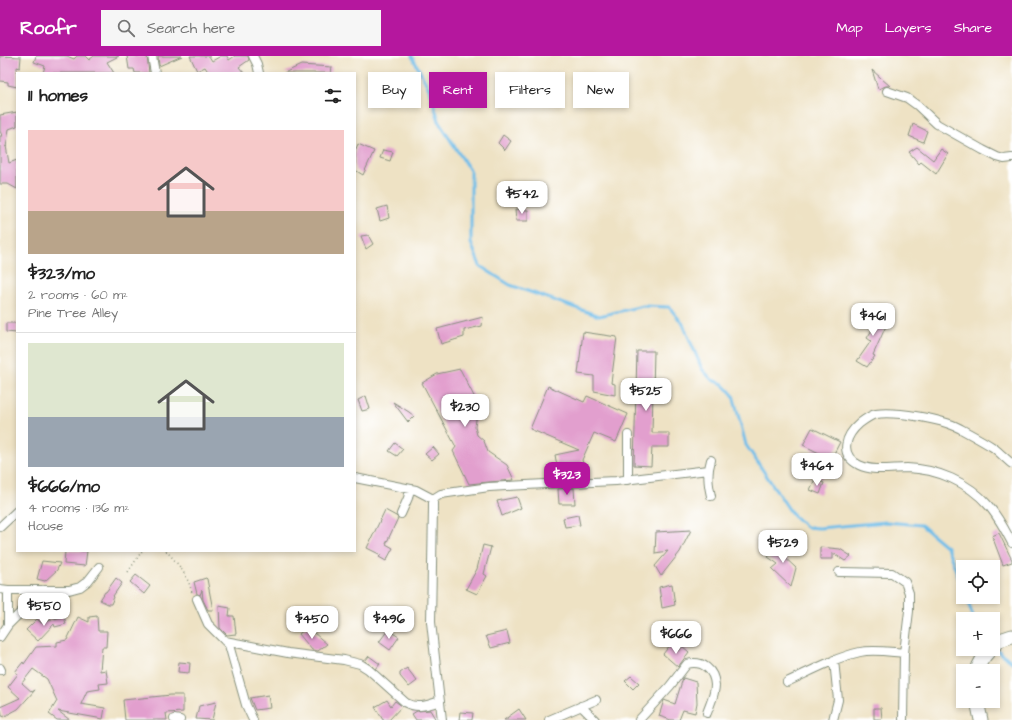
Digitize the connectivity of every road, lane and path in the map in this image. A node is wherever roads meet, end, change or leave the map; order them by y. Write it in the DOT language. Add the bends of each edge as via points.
graph roads {
  1 [pos="152,56"];
  2 [pos="253,56"];
  3 [pos="155,72"];
  4 [pos="259,72"];
  5 [pos="887,90"];
  6 [pos="1012,158"];
  7 [pos="628,435"];
  8 [pos="711,460"];
  9 [pos="1012,464"];
  10 [pos="708,470"];
  11 [pos="356,478"];
  12 [pos="628,480"];
  13 [pos="410,489"];
  14 [pos="711,496"];
  15 [pos="432,499"];
  16 [pos="16,512"];
  17 [pos="401,514"];
  18 [pos="0,527"];
  19 [pos="1012,543"];
  20 [pos="141,552"];
  21 [pos="167,552"];
  22 [pos="99,567"];
  23 [pos="128,572"];
  24 [pos="839,572"];
  25 [pos="4,589"];
  26 [pos="43,590"];
  27 [pos="197,599"];
  28 [pos="8,625"];
  29 [pos="0,637"];
  30 [pos="225,641"];
  31 [pos="904,653"];
  32 [pos="987,656"];
  33 [pos="834,660"];
  34 [pos="979,664"];
  35 [pos="787,682"];
  36 [pos="596,700"];
  37 [pos="440,701"];
  38 [pos="581,706"];
  39 [pos="977,708"];
  40 [pos="707,713"];
  41 [pos="253,720"];
  42 [pos="442,720"];
  43 [pos="549,720"];
  44 [pos="595,720"];
  45 [pos="639,720"];
  46 [pos="833,720"];
  47 [pos="903,720"];
  48 [pos="980,720"];
  1 -- 3 [label="street"];
  2 -- 4 [label="street"];
  5 -- 6 [label="street" via="907,98 937,124 983,150 1004,159"];
  7 -- 12 [label="street"];
  8 -- 10 [label="street"];
  9 -- 19 [label="street" via="994,448 957,428 919,416 875,414 861,422 848,436 846,445 848,455 861,466 926,469 947,476 971,489 988,504"];
  10 -- 12 [label="street"];
  10 -- 14 [label="street"];
  11 -- 13 [label="street"];
  12 -- 15 [label="street" via="488,487 441,494"];
  13 -- 15 [label="street"];
  13 -- 17 [label="street"];
  15 -- 37 [label="street" via="430,602"];
  16 -- 18 [label="street"];
  20 -- 23 [label="path"];
  21 -- 27 [label="path" via="179,565 188,580 192,595"];
  22 -- 26 [label="street" via="80,587 70,590"];
  24 -- 31 [label="street" via="892,573 905,582 909,593 909,611"];
  25 -- 26 [label="street"];
  25 -- 28 [label="street"];
  26 -- 28 [label="street"];
  27 -- 30 [label="street" via="208,624"];
  28 -- 29 [label="street"];
  30 -- 37 [label="street" via="360,664 412,706 420,707"];
  30 -- 41 [label="street" via="232,654"];
  31 -- 33 [label="street" via="861,652"];
  31 -- 47 [label="street"];
  32 -- 34 [label="main road"];
  33 -- 35 [label="street"];
  33 -- 46 [label="street" via="838,700"];
  36 -- 38 [label="street"];
  37 -- 42 [label="street"];
  38 -- 43 [label="street"];
  38 -- 44 [label="street"];
  39 -- 48 [label="main road"];
  40 -- 45 [label="street" via="715,685 712,674 706,665 691,663 687,664"];
}
